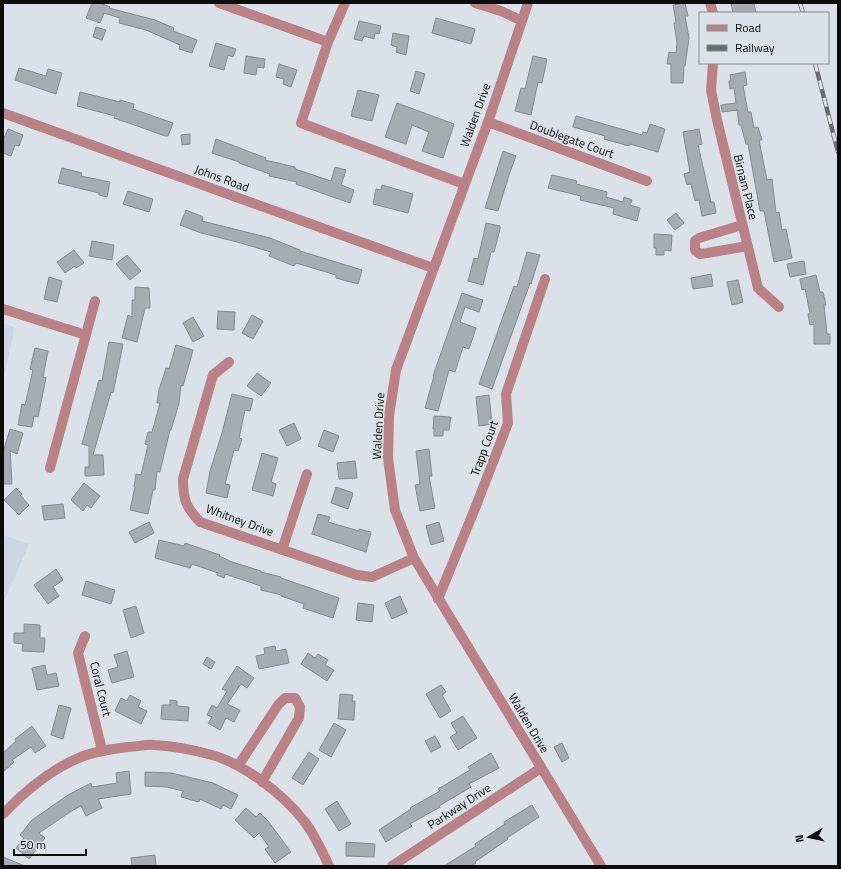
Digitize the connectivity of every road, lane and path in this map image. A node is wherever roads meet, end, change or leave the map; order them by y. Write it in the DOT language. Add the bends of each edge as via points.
graph roads {
  1 [pos="219,3"];
  2 [pos="345,3"];
  3 [pos="476,3"];
  4 [pos="528,3"];
  5 [pos="238,6"];
  6 [pos="522,21"];
  7 [pos="328,42"];
  8 [pos="713,64"];
  9 [pos="3,113"];
  10 [pos="488,122"];
  11 [pos="647,181"];
  12 [pos="464,184"];
  13 [pos="742,225"];
  14 [pos="748,246"];
  15 [pos="433,268"];
  16 [pos="545,279"];
  17 [pos="95,301"];
  18 [pos="779,307"];
  19 [pos="3,309"];
  20 [pos="86,335"];
  21 [pos="229,362"];
  22 [pos="50,468"];
  23 [pos="307,474"];
  24 [pos="282,550"];
  25 [pos="414,558"];
  26 [pos="438,599"];
  27 [pos="85,636"];
  28 [pos="102,750"];
  29 [pos="238,766"];
  30 [pos="541,768"];
  31 [pos="262,782"];
  32 [pos="3,814"];
  33 [pos="329,866"];
  34 [pos="392,866"];
  35 [pos="601,866"];
  1 -- 5 [label="street"];
  2 -- 7 [label="street"];
  3 -- 6 [label="street"];
  4 -- 6 [label="street, Walden Drive"];
  5 -- 7 [label="street"];
  6 -- 10 [label="street, Walden Drive"];
  7 -- 12 [label="street" via="301,123"];
  8 -- 13 [label="street, Birnam Place" via="711,90"];
  9 -- 15 [label="street, Johns Road"];
  10 -- 11 [label="street, Doublegate Court"];
  10 -- 12 [label="street, Walden Drive"];
  12 -- 15 [label="street, Walden Drive"];
  13 -- 14 [label="street, Birnam Place"];
  13 -- 14 [label="street" via="699,238 695,241 695,250 700,254"];
  14 -- 18 [label="street, Birnam Place" via="758,288"];
  15 -- 25 [label="street, Walden Drive" via="396,370 389,416 388,458 395,510"];
  16 -- 26 [label="street, Trapp Court" via="506,394 508,423"];
  17 -- 20 [label="street"];
  19 -- 20 [label="street"];
  20 -- 22 [label="street"];
  21 -- 24 [label="street, Whitney Drive" via="213,375 183,479 183,493 189,509 200,522"];
  23 -- 24 [label="street"];
  24 -- 25 [label="street, Whitney Drive" via="357,575 372,577"];
  25 -- 26 [label="street, Walden Drive"];
  26 -- 30 [label="street, Walden Drive"];
  27 -- 28 [label="street, Coral Court" via="78,653"];
  28 -- 29 [label="street" via="154,745 212,755"];
  28 -- 32 [label="street" via="63,765"];
  29 -- 31 [label="street"];
  29 -- 31 [label="street" via="278,705 285,698 295,698 300,707 299,718"];
  30 -- 34 [label="street, Parkway Drive"];
  30 -- 35 [label="street, Walden Drive"];
  31 -- 33 [label="street" via="283,799 304,822"];
}
